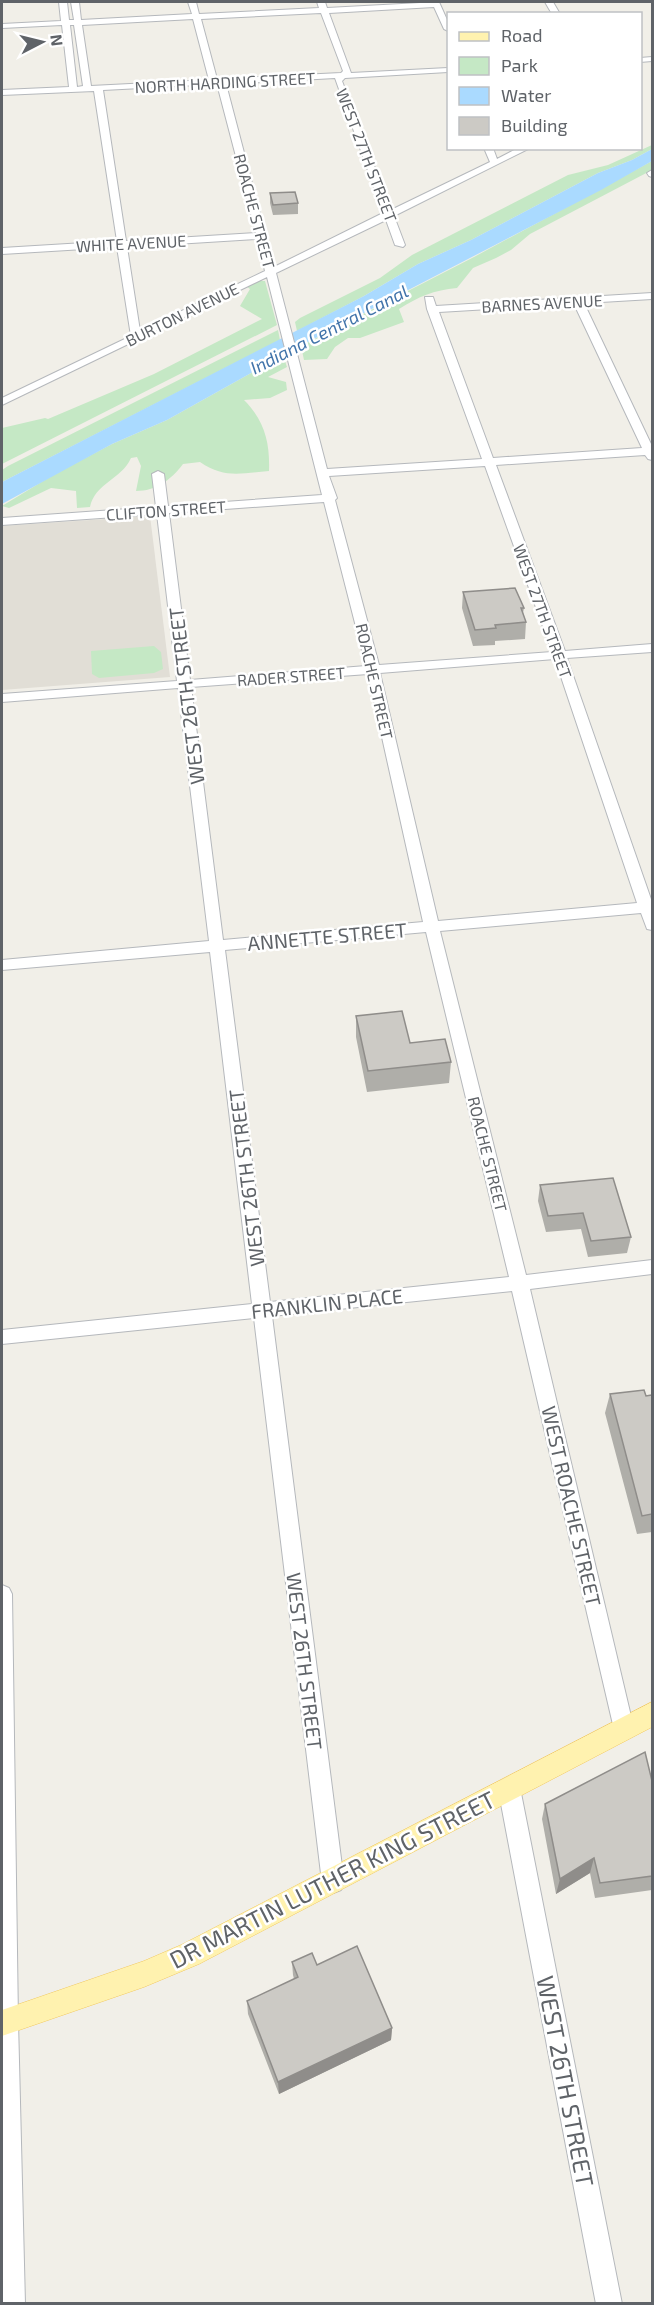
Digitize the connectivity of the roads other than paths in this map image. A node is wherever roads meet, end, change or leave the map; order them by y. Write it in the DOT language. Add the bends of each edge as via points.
graph roads {
  1 [pos="63,2"];
  2 [pos="75,2"];
  3 [pos="192,2"];
  4 [pos="202,2"];
  5 [pos="321,2"];
  6 [pos="436,3"];
  7 [pos="324,10"];
  8 [pos="206,16"];
  9 [pos="196,17"];
  10 [pos="78,22"];
  11 [pos="66,23"];
  12 [pos="2,26"];
  13 [pos="447,27"];
  14 [pos="447,70"];
  15 [pos="342,76"];
  16 [pos="220,82"];
  17 [pos="87,88"];
  18 [pos="98,88"];
  19 [pos="73,89"];
  20 [pos="2,93"];
  21 [pos="489,150"];
  22 [pos="522,150"];
  23 [pos="495,164"];
  24 [pos="389,215"];
  25 [pos="261,236"];
  26 [pos="121,244"];
  27 [pos="400,245"];
  28 [pos="2,251"];
  29 [pos="271,272"];
  30 [pos="652,296"];
  31 [pos="578,301"];
  32 [pos="431,304"];
  33 [pos="136,337"];
  34 [pos="2,402"];
  35 [pos="652,453"];
  36 [pos="489,462"];
  37 [pos="324,473"];
  38 [pos="158,474"];
  39 [pos="331,498"];
  40 [pos="164,510"];
  41 [pos="2,521"];
  42 [pos="652,648"];
  43 [pos="560,655"];
  44 [pos="373,670"];
  45 [pos="185,684"];
  46 [pos="2,698"];
  47 [pos="650,907"];
  48 [pos="652,925"];
  49 [pos="432,926"];
  50 [pos="217,945"];
  51 [pos="2,965"];
  52 [pos="652,1267"];
  53 [pos="520,1283"];
  54 [pos="262,1309"];
  55 [pos="2,1337"];
  56 [pos="2,1594"];
  57 [pos="652,1714"];
  58 [pos="624,1729"];
  59 [pos="509,1788"];
  60 [pos="333,1882"];
  61 [pos="4,2022"];
  62 [pos="12,2304"];
  63 [pos="609,2304"];
  1 -- 11 [label="street"];
  2 -- 10 [label="street"];
  3 -- 9 [label="street, ROACHE STREET"];
  4 -- 8 [label="street, ROACHE STREET"];
  5 -- 7 [label="street, WEST 27TH STREET"];
  6 -- 7 [label="street"];
  6 -- 13 [label="street"];
  7 -- 8 [label="street"];
  7 -- 15 [label="street, WEST 27TH STREET" via="347,72"];
  8 -- 9 [label="street"];
  8 -- 16 [label="street, ROACHE STREET"];
  9 -- 10 [label="street"];
  9 -- 16 [label="street, ROACHE STREET"];
  10 -- 11 [label="street"];
  10 -- 17 [label="street"];
  11 -- 12 [label="street"];
  11 -- 19 [label="street"];
  14 -- 15 [label="street, NORTH HARDING STREET"];
  15 -- 16 [label="street, NORTH HARDING STREET"];
  15 -- 24 [label="street, WEST 27TH STREET" via="338,80"];
  16 -- 18 [label="street, NORTH HARDING STREET"];
  16 -- 25 [label="street, ROACHE STREET"];
  17 -- 18 [label="street, NORTH HARDING STREET"];
  17 -- 19 [label="street, NORTH HARDING STREET"];
  18 -- 26 [label="street"];
  19 -- 20 [label="street, NORTH HARDING STREET"];
  21 -- 23 [label="street"];
  22 -- 23 [label="street, BURTON AVENUE"];
  23 -- 24 [label="street, BURTON AVENUE"];
  24 -- 27 [label="street, WEST 27TH STREET"];
  24 -- 29 [label="street, BURTON AVENUE"];
  25 -- 26 [label="street, WHITE AVENUE"];
  25 -- 29 [label="street, ROACHE STREET"];
  26 -- 28 [label="street, WHITE AVENUE"];
  26 -- 33 [label="street"];
  29 -- 33 [label="street, BURTON AVENUE"];
  29 -- 37 [label="street, ROACHE STREET"];
  30 -- 31 [label="street, BARNES AVENUE"];
  31 -- 32 [label="street, BARNES AVENUE"];
  31 -- 35 [label="street"];
  32 -- 36 [label="street, WEST 27TH STREET"];
  33 -- 34 [label="street, BURTON AVENUE"];
  35 -- 36 [label="street"];
  36 -- 37 [label="street"];
  36 -- 43 [label="street, WEST 27TH STREET"];
  37 -- 39 [label="street, ROACHE STREET"];
  38 -- 40 [label="street, WEST 26TH STREET"];
  39 -- 40 [label="street, CLIFTON STREET"];
  39 -- 44 [label="street, ROACHE STREET"];
  40 -- 41 [label="street, CLIFTON STREET"];
  40 -- 45 [label="street, WEST 26TH STREET"];
  42 -- 43 [label="street, RADER STREET"];
  43 -- 44 [label="street, RADER STREET"];
  43 -- 47 [label="street, WEST 27TH STREET"];
  44 -- 45 [label="street, RADER STREET"];
  44 -- 49 [label="street, ROACHE STREET"];
  45 -- 46 [label="street, RADER STREET"];
  45 -- 50 [label="street, WEST 26TH STREET"];
  47 -- 48 [label="street, WEST 27TH STREET"];
  47 -- 49 [label="street, ANNETTE STREET"];
  49 -- 50 [label="street, ANNETTE STREET"];
  49 -- 53 [label="street, ROACHE STREET"];
  50 -- 51 [label="street, ANNETTE STREET"];
  50 -- 54 [label="street, WEST 26TH STREET"];
  52 -- 53 [label="street, FRANKLIN PLACE"];
  53 -- 54 [label="street, FRANKLIN PLACE"];
  53 -- 58 [label="street, WEST ROACHE STREET"];
  54 -- 55 [label="street, FRANKLIN PLACE"];
  54 -- 60 [label="street, WEST 26TH STREET"];
  56 -- 61 [label="street"];
  57 -- 58 [label="main road, DR MARTIN LUTHER KING STREET"];
  58 -- 59 [label="main road, DR MARTIN LUTHER KING STREET"];
  59 -- 60 [label="main road, DR MARTIN LUTHER KING STREET"];
  59 -- 63 [label="street, WEST 26TH STREET"];
  60 -- 61 [label="main road, DR MARTIN LUTHER KING STREET" via="174,1962"];
  61 -- 62 [label="street"];
}
